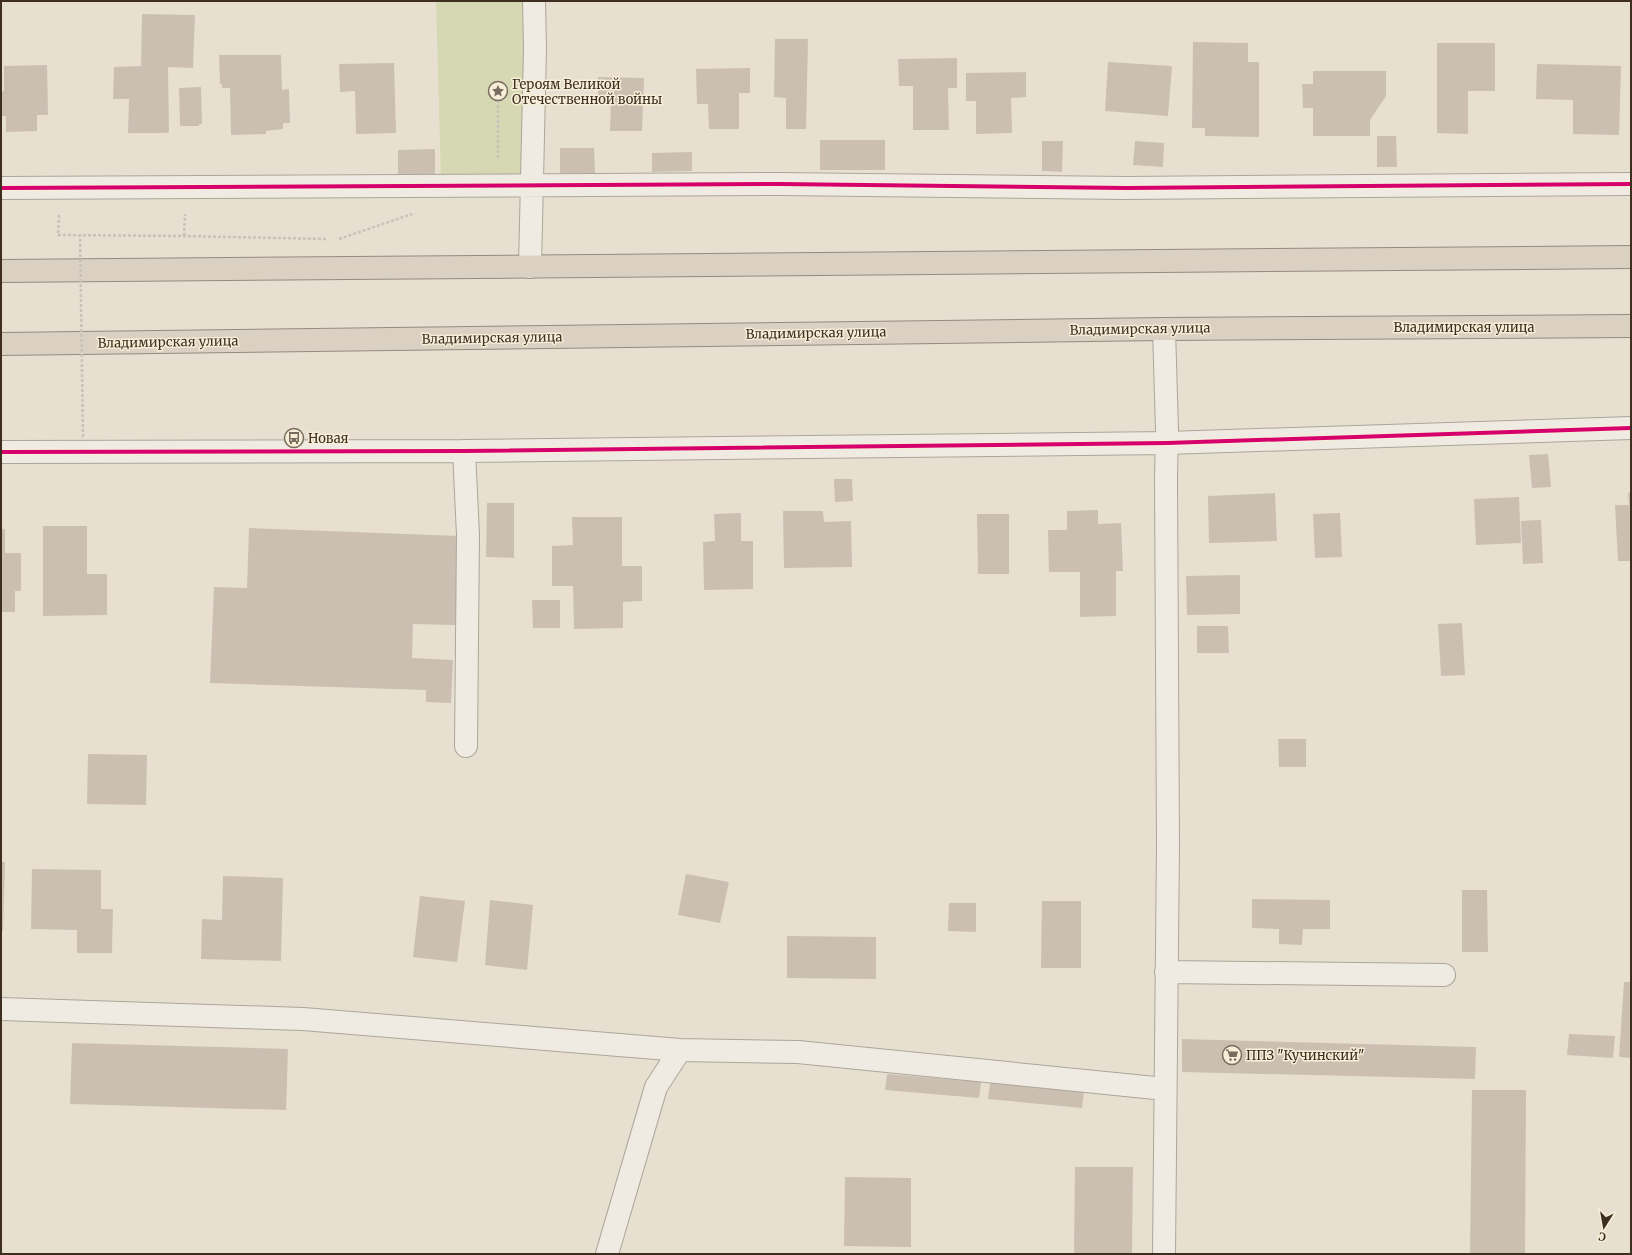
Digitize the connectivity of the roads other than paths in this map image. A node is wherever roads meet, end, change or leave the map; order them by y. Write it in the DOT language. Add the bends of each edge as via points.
graph roads {
  1 [pos="534,1"];
  2 [pos="1631,184"];
  3 [pos="532,185"];
  4 [pos="1,188"];
  5 [pos="1631,257"];
  6 [pos="530,267"];
  7 [pos="1,271"];
  8 [pos="1631,326"];
  9 [pos="1164,329"];
  10 [pos="1,344"];
  11 [pos="1631,428"];
  12 [pos="1167,443"];
  13 [pos="464,451"];
  14 [pos="1,452"];
  15 [pos="466,746"];
  16 [pos="1166,972"];
  17 [pos="1444,975"];
  18 [pos="1,1009"];
  19 [pos="680,1050"];
  20 [pos="1165,1090"];
  21 [pos="607,1254"];
  22 [pos="1164,1254"];
  1 -- 3 [label="street"];
  2 -- 3 [label="street" via="1126,188 779,184"];
  3 -- 4 [label="street"];
  3 -- 6 [label="street"];
  5 -- 6 [label="highway"];
  6 -- 7 [label="highway"];
  8 -- 9 [label="highway, Владимирская улица"];
  9 -- 10 [label="highway, Владимирская улица"];
  9 -- 12 [label="street"];
  11 -- 12 [label="street"];
  12 -- 13 [label="street"];
  12 -- 16 [label="street"];
  13 -- 14 [label="street"];
  13 -- 15 [label="street" via="468,535"];
  16 -- 17 [label="street"];
  16 -- 20 [label="street"];
  18 -- 19 [label="street" via="303,1019"];
  19 -- 20 [label="street" via="798,1052"];
  19 -- 21 [label="street" via="656,1087"];
  20 -- 22 [label="street"];
}
